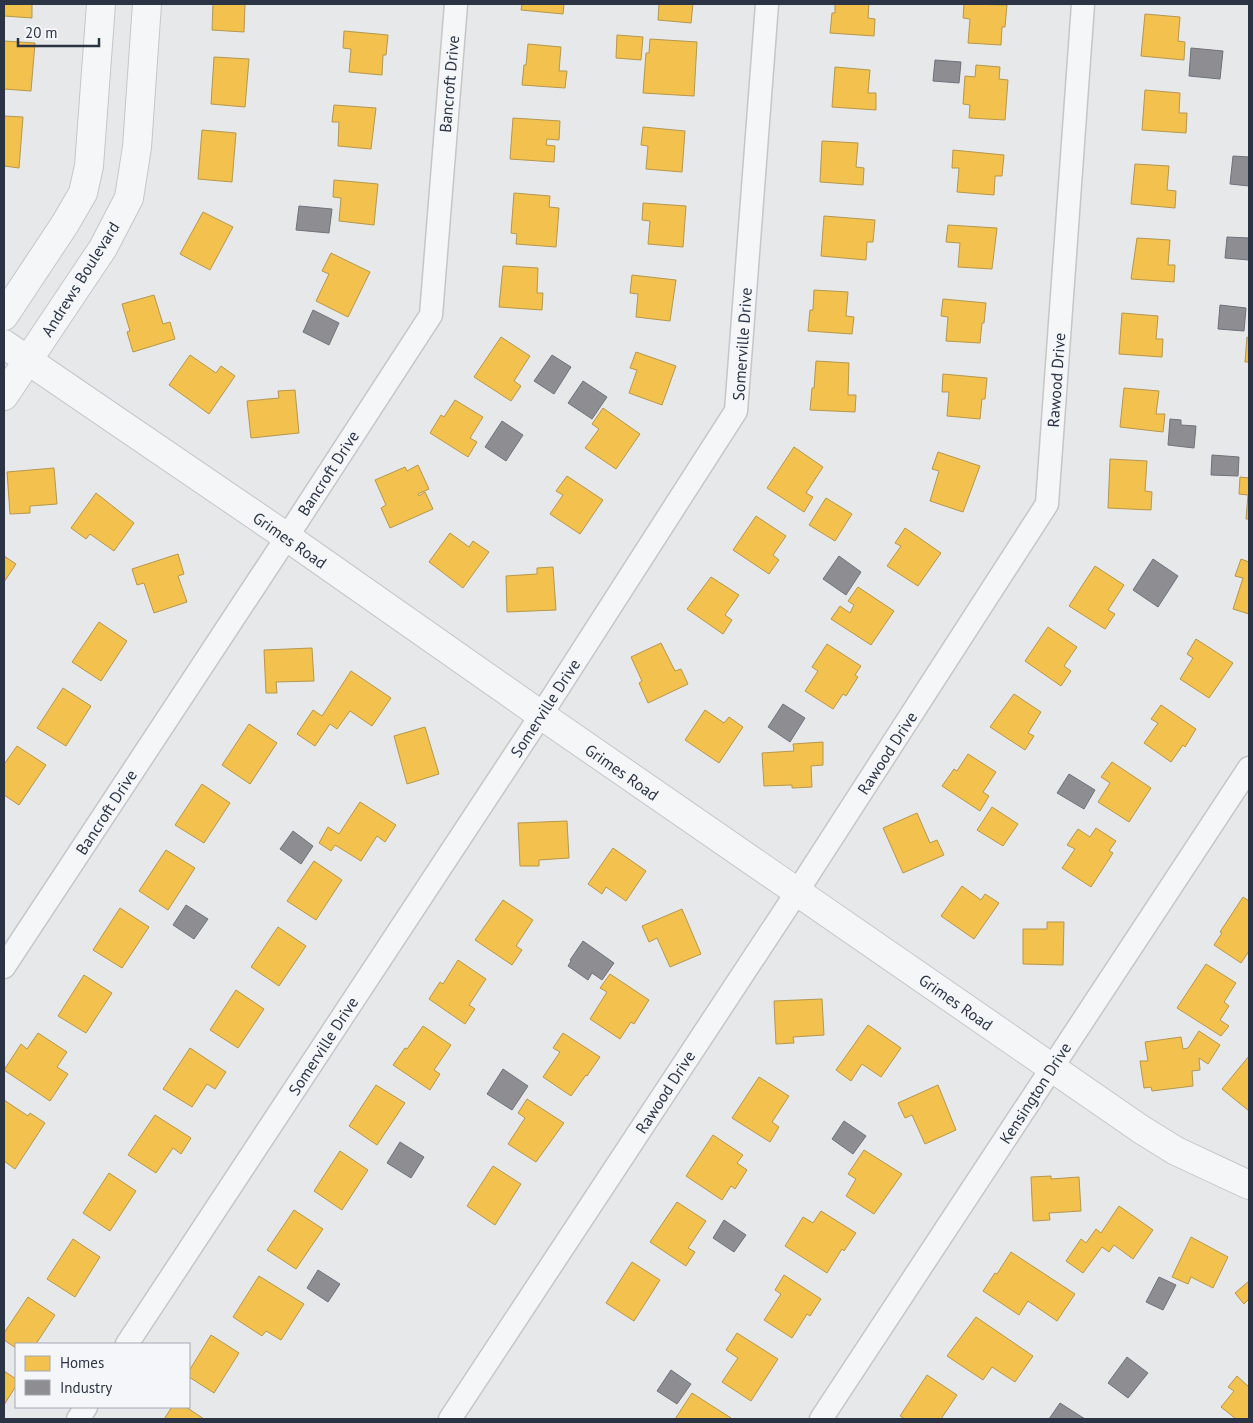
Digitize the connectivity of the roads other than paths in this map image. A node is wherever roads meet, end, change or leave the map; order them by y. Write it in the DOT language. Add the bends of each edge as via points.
graph roads {
  1 [pos="101,4"];
  2 [pos="147,4"];
  3 [pos="456,4"];
  4 [pos="767,4"];
  5 [pos="1083,4"];
  6 [pos="4,316"];
  7 [pos="4,344"];
  8 [pos="27,361"];
  9 [pos="4,396"];
  10 [pos="287,537"];
  11 [pos="541,715"];
  12 [pos="1249,768"];
  13 [pos="797,892"];
  14 [pos="4,967"];
  15 [pos="1052,1068"];
  16 [pos="1249,1185"];
  17 [pos="128,1343"];
  18 [pos="85,1408"];
  19 [pos="78,1419"];
  20 [pos="450,1419"];
  21 [pos="821,1419"];
  1 -- 6 [label="street" via="90,166 83,192"];
  2 -- 8 [label="street, Andrews Boulevard" via="137,147 129,198 103,248"];
  3 -- 10 [label="street, Bancroft Drive" via="431,315"];
  4 -- 11 [label="street, Somerville Drive" via="736,411"];
  5 -- 13 [label="street, Rawood Drive" via="1046,504"];
  7 -- 8 [label="street, Grimes Road"];
  8 -- 9 [label="street, Andrews Boulevard"];
  8 -- 10 [label="street, Grimes Road"];
  10 -- 11 [label="street, Grimes Road"];
  10 -- 14 [label="street, Bancroft Drive"];
  11 -- 13 [label="street, Grimes Road"];
  11 -- 17 [label="street, Somerville Drive"];
  12 -- 15 [label="street, Kensington Drive"];
  13 -- 15 [label="street, Grimes Road"];
  13 -- 20 [label="street, Rawood Drive"];
  15 -- 16 [label="street, Grimes Road" via="1142,1130"];
  15 -- 21 [label="street, Kensington Drive"];
  18 -- 19 [label="street"];
}
